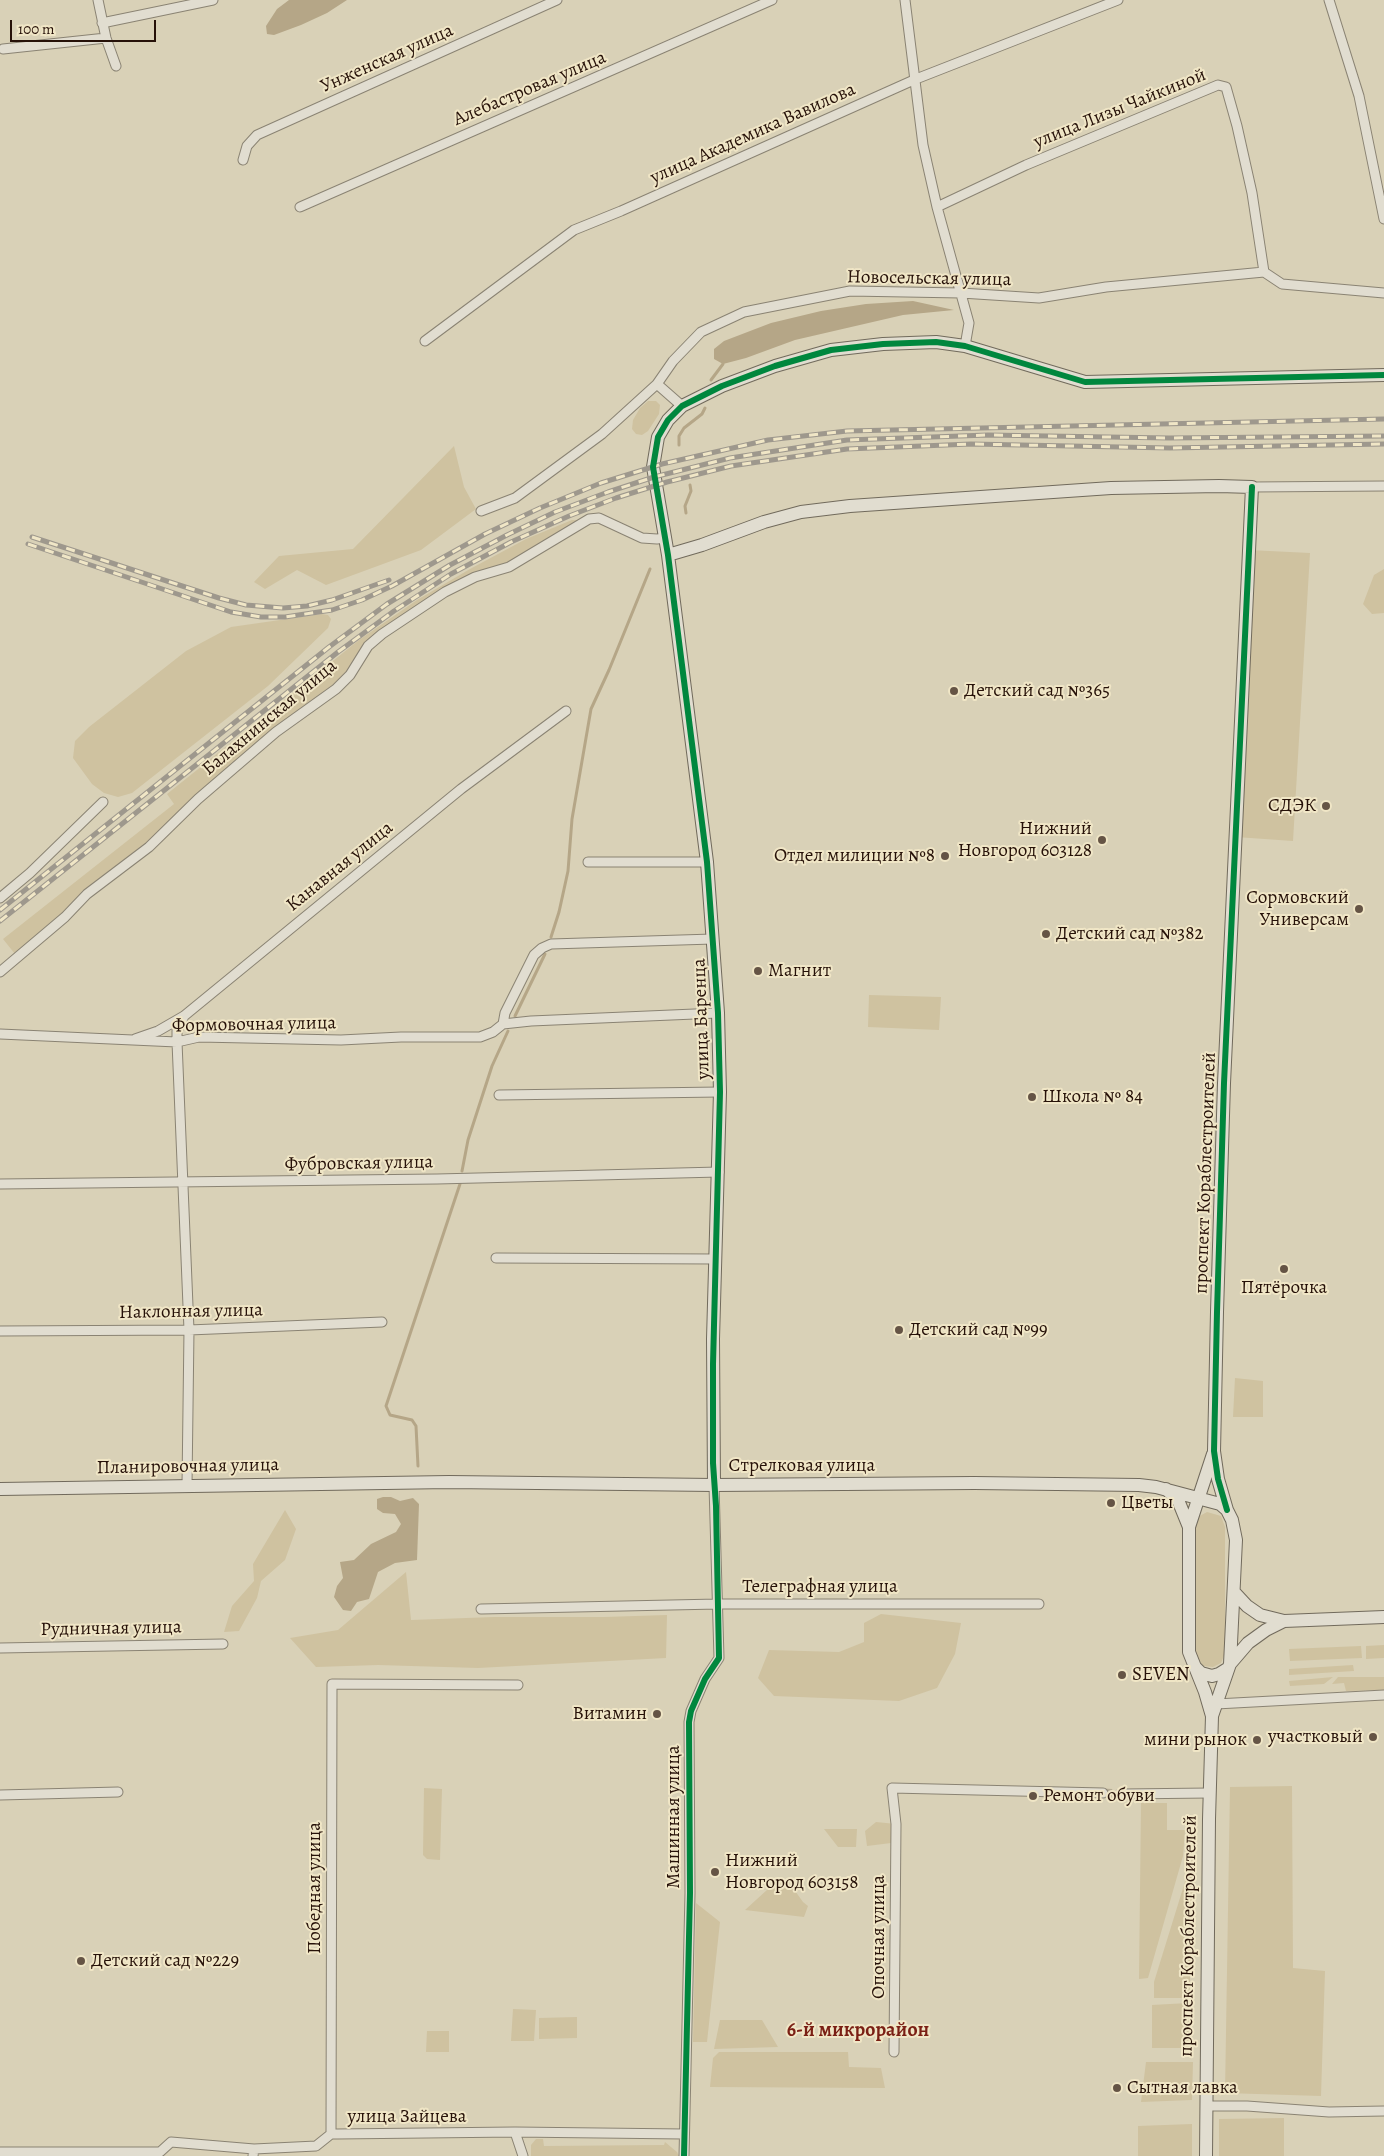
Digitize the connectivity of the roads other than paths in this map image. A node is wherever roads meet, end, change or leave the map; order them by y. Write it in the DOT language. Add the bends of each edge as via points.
graph roads {
  1 [pos="98,0"];
  2 [pos="213,0"];
  3 [pos="557,0"];
  4 [pos="772,0"];
  5 [pos="905,0"];
  6 [pos="1118,0"];
  7 [pos="1330,0"];
  8 [pos="102,24"];
  9 [pos="106,38"];
  10 [pos="3,49"];
  11 [pos="116,66"];
  12 [pos="916,79"];
  13 [pos="243,160"];
  14 [pos="300,206"];
  15 [pos="937,207"];
  16 [pos="1384,220"];
  17 [pos="1264,272"];
  18 [pos="962,293"];
  19 [pos="1384,293"];
  20 [pos="425,341"];
  21 [pos="964,346"];
  22 [pos="1384,375"];
  23 [pos="657,384"];
  24 [pos="682,406"];
  25 [pos="1384,486"];
  26 [pos="1252,487"];
  27 [pos="481,511"];
  28 [pos="665,538"];
  29 [pos="668,555"];
  30 [pos="566,711"];
  31 [pos="103,802"];
  32 [pos="588,862"];
  33 [pos="707,862"];
  34 [pos="0,898"];
  35 [pos="713,939"];
  36 [pos="0,972"];
  37 [pos="718,1013"];
  38 [pos="184,1016"];
  39 [pos="503,1024"];
  40 [pos="0,1028"];
  41 [pos="0,1034"];
  42 [pos="11,1034"];
  43 [pos="130,1040"];
  44 [pos="177,1042"];
  45 [pos="720,1092"];
  46 [pos="499,1095"];
  47 [pos="719,1172"];
  48 [pos="184,1182"];
  49 [pos="0,1184"];
  50 [pos="496,1258"];
  51 [pos="716,1259"];
  52 [pos="382,1322"];
  53 [pos="189,1330"];
  54 [pos="0,1331"];
  55 [pos="1214,1452"];
  56 [pos="377,1482"];
  57 [pos="187,1485"];
  58 [pos="714,1486"];
  59 [pos="0,1489"];
  60 [pos="1166,1489"];
  61 [pos="1200,1497"];
  62 [pos="1227,1510"];
  63 [pos="1190,1527"];
  64 [pos="1234,1592"];
  65 [pos="718,1604"];
  66 [pos="1039,1604"];
  67 [pos="481,1610"];
  68 [pos="1384,1617"];
  69 [pos="1284,1622"];
  70 [pos="223,1644"];
  71 [pos="0,1648"];
  72 [pos="1195,1666"];
  73 [pos="1228,1666"];
  74 [pos="518,1684"];
  75 [pos="1384,1696"];
  76 [pos="1214,1710"];
  77 [pos="118,1792"];
  78 [pos="1103,1793"];
  79 [pos="1210,1793"];
  80 [pos="1122,1794"];
  81 [pos="0,1795"];
  82 [pos="894,2052"];
  83 [pos="1206,2106"];
  84 [pos="1384,2111"];
  85 [pos="515,2132"];
  86 [pos="331,2134"];
  87 [pos="684,2134"];
  88 [pos="0,2152"];
  89 [pos="253,2153"];
  90 [pos="523,2156"];
  91 [pos="684,2156"];
  92 [pos="1206,2156"];
  1 -- 8 [label="street"];
  2 -- 8 [label="street"];
  3 -- 13 [label="street, Унженская улица" via="257,135 247,146"];
  4 -- 14 [label="street, Алебастровая улица"];
  5 -- 12 [label="street"];
  6 -- 12 [label="street, улица Академика Вавилова"];
  7 -- 16 [label="street" via="1359,96"];
  8 -- 9 [label="street"];
  9 -- 10 [label="street"];
  9 -- 11 [label="street"];
  12 -- 15 [label="street" via="923,145"];
  12 -- 20 [label="street, улица Академика Вавилова" via="574,230"];
  15 -- 17 [label="street, улица Лизы Чайкиной" via="1026,165 1218,85 1226,88 1237,126"];
  15 -- 18 [label="street"];
  17 -- 18 [label="street, Новосельская улица" via="1106,287 1039,298"];
  17 -- 19 [label="street" via="1282,284"];
  18 -- 21 [label="street" via="969,323"];
  18 -- 23 [label="street, Новосельская улица" via="850,291 744,312 701,332 673,361"];
  21 -- 22 [label="street" via="1085,382"];
  21 -- 24 [label="street" via="927,342 831,350 775,366 722,386"];
  23 -- 24 [label="street"];
  23 -- 27 [label="street, Новосельская улица" via="602,434 515,498"];
  24 -- 28 [label="street, улица Баренца" via="668,420 658,438 652,467"];
  25 -- 26 [label="street"];
  26 -- 29 [label="street" via="1111,488 850,506 801,512"];
  26 -- 55 [label="street, проспект Кораблестроителей" via="1224,1084"];
  28 -- 29 [label="street, улица Баренца"];
  28 -- 36 [label="street, Балахнинская улица" via="642,538 599,518 589,518 509,568 475,576 445,592 382,634 368,646 350,675 336,689 276,732 148,847 87,894"];
  29 -- 33 [label="street, улица Баренца"];
  30 -- 38 [label="street, Канавная улица" via="461,789"];
  31 -- 34 [label="street"];
  32 -- 33 [label="street"];
  33 -- 35 [label="street, улица Баренца"];
  35 -- 37 [label="street, улица Баренца"];
  35 -- 39 [label="street" via="551,944 534,955 505,1013"];
  37 -- 39 [label="street, Формовочная улица"];
  37 -- 45 [label="street, улица Баренца"];
  38 -- 43 [label="street, Канавная улица" via="158,1031"];
  38 -- 44 [label="street" via="177,1031"];
  39 -- 44 [label="street, Формовочная улица" via="480,1037 341,1040 199,1037"];
  40 -- 42 [label="street"];
  41 -- 42 [label="street, Формовочная улица"];
  42 -- 43 [label="street, Формовочная улица"];
  43 -- 44 [label="street, Формовочная улица"];
  44 -- 48 [label="street"];
  45 -- 46 [label="street"];
  45 -- 47 [label="street, улица Баренца"];
  47 -- 48 [label="street, Фубровская улица"];
  47 -- 51 [label="street, улица Баренца"];
  48 -- 49 [label="street, Фубровская улица"];
  48 -- 53 [label="street"];
  50 -- 51 [label="street"];
  51 -- 58 [label="street, улица Баренца"];
  52 -- 53 [label="street, Наклонная улица"];
  53 -- 54 [label="street, Наклонная улица"];
  53 -- 57 [label="street"];
  55 -- 61 [label="street"];
  55 -- 62 [label="street, проспект Кораблестроителей"];
  56 -- 57 [label="street, Планировочная улица"];
  56 -- 58 [label="street, Стрелковая улица"];
  57 -- 59 [label="street, Планировочная улица"];
  58 -- 60 [label="street, Стрелковая улица" via="1139,1484"];
  58 -- 65 [label="street, Машинная улица"];
  60 -- 61 [label="street, Стрелковая улица"];
  60 -- 63 [label="street" via="1178,1500"];
  61 -- 62 [label="street, Стрелковая улица"];
  61 -- 63 [label="street"];
  62 -- 64 [label="street, проспект Кораблестроителей" via="1236,1540"];
  63 -- 72 [label="street" via="1190,1652"];
  64 -- 69 [label="street" via="1246,1606 1260,1615"];
  64 -- 73 [label="street, проспект Кораблестроителей"];
  65 -- 66 [label="street, Телеграфная улица"];
  65 -- 67 [label="street, Телеграфная улица"];
  65 -- 87 [label="street, Машинная улица" via="719,1658 705,1679 689,1722 690,1893"];
  68 -- 69 [label="street"];
  69 -- 73 [label="street" via="1254,1639"];
  70 -- 71 [label="street, Рудничная улица"];
  72 -- 73 [label="street" via="1201,1673 1212,1676 1220,1674"];
  72 -- 76 [label="street"];
  73 -- 76 [label="street"];
  74 -- 86 [label="street, Победная улица" via="332,1684"];
  75 -- 76 [label="street"];
  76 -- 79 [label="street, проспект Кораблестроителей"];
  77 -- 81 [label="street"];
  78 -- 82 [label="street, Опочная улица" via="892,1788 896,1824"];
  79 -- 80 [label="street"];
  79 -- 83 [label="street, проспект Кораблестроителей"];
  83 -- 84 [label="street" via="1329,2112"];
  83 -- 92 [label="street, проспект Кораблестроителей"];
  85 -- 86 [label="street, улица Зайцева"];
  85 -- 87 [label="street, улица Зайцева"];
  85 -- 90 [label="street"];
  86 -- 89 [label="street, улица Зайцева" via="316,2146"];
  87 -- 91 [label="street, Машинная улица"];
  88 -- 89 [label="street, улица Зайцева" via="160,2152 171,2142"];
}
